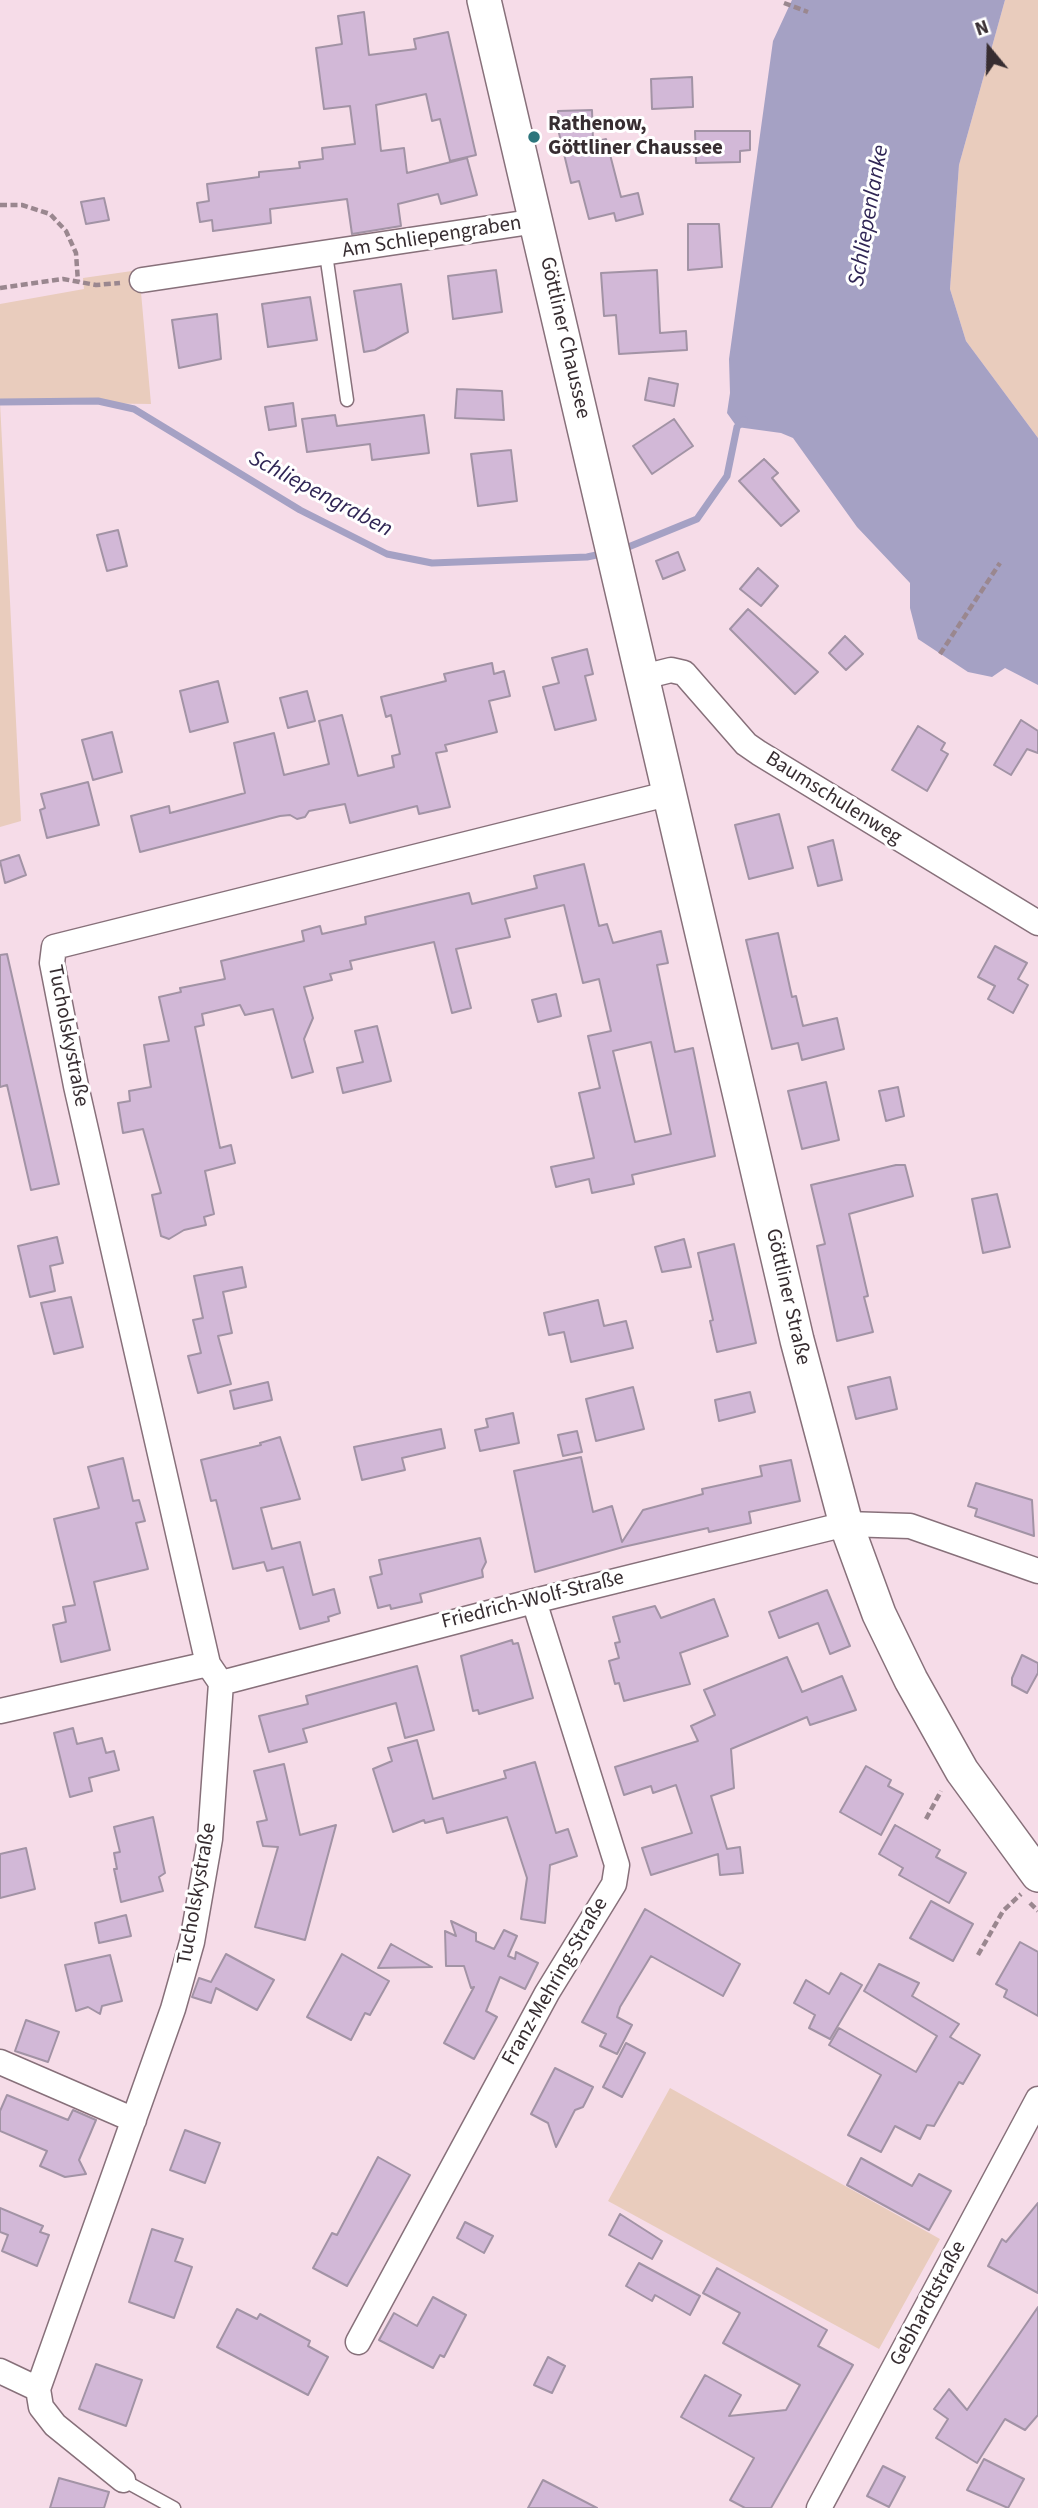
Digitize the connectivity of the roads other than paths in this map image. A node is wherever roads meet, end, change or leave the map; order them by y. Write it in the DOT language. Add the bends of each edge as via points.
graph roads {
  1 [pos="484,0"];
  2 [pos="537,221"];
  3 [pos="326,254"];
  4 [pos="142,280"];
  5 [pos="347,400"];
  6 [pos="643,677"];
  7 [pos="671,793"];
  8 [pos="1038,923"];
  9 [pos="846,1524"];
  10 [pos="1038,1572"];
  11 [pos="534,1601"];
  12 [pos="214,1673"];
  13 [pos="0,1711"];
  14 [pos="1030,1884"];
  15 [pos="0,2062"];
  16 [pos="1038,2099"];
  17 [pos="134,2120"];
  18 [pos="358,2342"];
  19 [pos="0,2371"];
  20 [pos="38,2389"];
  21 [pos="123,2480"];
  22 [pos="174,2508"];
  23 [pos="819,2508"];
  1 -- 2 [label="street, Göttliner Chaussee"];
  2 -- 3 [label="street, Am Schliepengraben"];
  2 -- 6 [label="street, Göttliner Chaussee"];
  3 -- 4 [label="street, Am Schliepengraben"];
  3 -- 5 [label="lane, Am Schliepengraben"];
  6 -- 7 [label="street, Göttliner Straße"];
  6 -- 8 [label="street, Baumschulenweg" via="671,670 684,673 746,744"];
  7 -- 9 [label="street, Göttliner Straße" via="796,1340"];
  7 -- 12 [label="street, Tucholskystraße" via="54,947 52,962 76,1086"];
  9 -- 10 [label="street, Friedrich-Wolf-Straße" via="910,1526"];
  9 -- 11 [label="street, Friedrich-Wolf-Straße"];
  9 -- 14 [label="street, Göttliner Straße" via="879,1614 911,1680"];
  11 -- 12 [label="street, Friedrich-Wolf-Straße"];
  11 -- 18 [label="street, Franz-Mehring-Straße" via="617,1865 614,1884 547,1993"];
  12 -- 13 [label="street"];
  12 -- 17 [label="street, Tucholskystraße" via="210,1839 201,1897 173,2009"];
  15 -- 17 [label="street"];
  16 -- 23 [label="street, Gebhardtstraße"];
  17 -- 20 [label="street, Tucholskystraße"];
  19 -- 20 [label="street"];
  20 -- 21 [label="street" via="41,2407 55,2425"];
  21 -- 22 [label="lane"];
}
